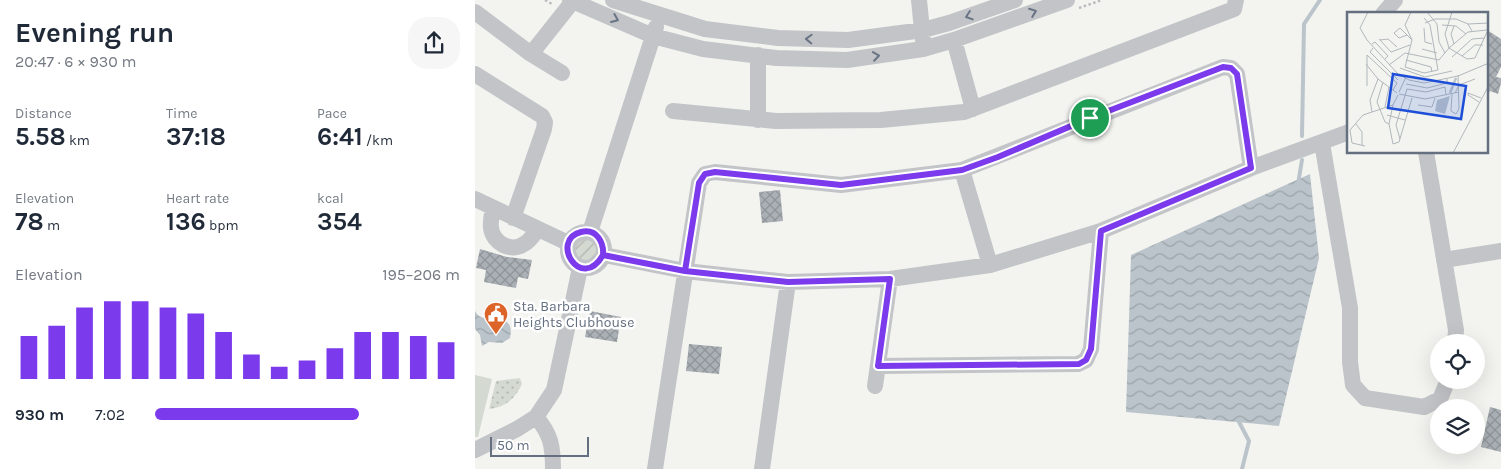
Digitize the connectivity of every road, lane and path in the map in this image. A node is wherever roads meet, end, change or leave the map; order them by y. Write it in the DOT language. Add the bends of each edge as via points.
graph roads {
  1 [pos="613,0"];
  2 [pos="919,0"];
  3 [pos="1015,0"];
  4 [pos="1067,0"];
  5 [pos="1236,0"];
  6 [pos="1396,0"];
  7 [pos="571,1"];
  8 [pos="475,12"];
  9 [pos="1385,12"];
  10 [pos="659,14"];
  11 [pos="923,30"];
  12 [pos="653,36"];
  13 [pos="955,40"];
  14 [pos="923,49"];
  15 [pos="531,54"];
  16 [pos="758,56"];
  17 [pos="562,73"];
  18 [pos="475,74"];
  19 [pos="973,109"];
  20 [pos="673,110"];
  21 [pos="758,120"];
  22 [pos="1347,133"];
  23 [pos="1322,143"];
  24 [pos="1426,154"];
  25 [pos="1251,168"];
  26 [pos="962,170"];
  27 [pos="475,198"];
  28 [pos="493,208"];
  29 [pos="513,218"];
  30 [pos="538,229"];
  31 [pos="1101,231"];
  32 [pos="590,232"];
  33 [pos="568,243"];
  34 [pos="1501,251"];
  35 [pos="603,255"];
  36 [pos="1444,260"];
  37 [pos="990,264"];
  38 [pos="581,268"];
  39 [pos="685,271"];
  40 [pos="890,279"];
  41 [pos="788,282"];
  42 [pos="1456,334"];
  43 [pos="878,366"];
  44 [pos="875,386"];
  45 [pos="1444,389"];
  46 [pos="536,417"];
  47 [pos="475,450"];
  48 [pos="553,469"];
  49 [pos="655,469"];
  50 [pos="762,469"];
  1 -- 10 [label="street"];
  2 -- 11 [label="street"];
  3 -- 11 [label="street, one-way"];
  13 -- 4 [label="street, one-way"];
  5 -- 19 [label="street" via="1234,8"];
  6 -- 9 [label="street"];
  7 -- 12 [label="street, one-way"];
  7 -- 15 [label="street"];
  8 -- 15 [label="street"];
  11 -- 10 [label="street, one-way" via="848,40 778,38 705,29"];
  10 -- 12 [label="street"];
  11 -- 14 [label="street"];
  12 -- 16 [label="street"];
  12 -- 32 [label="street"];
  13 -- 14 [label="street"];
  13 -- 19 [label="street"];
  16 -- 14 [label="street, one-way" via="847,60"];
  15 -- 17 [label="street"];
  16 -- 21 [label="street"];
  18 -- 29 [label="street" via="542,116 545,122"];
  19 -- 21 [label="street" via="881,120"];
  20 -- 21 [label="street"];
  22 -- 23 [label="street"];
  23 -- 25 [label="street"];
  23 -- 45 [label="street" via="1351,308 1353,385 1365,398 1424,407 1440,399"];
  24 -- 36 [label="street"];
  25 -- 26 [label="street" via="1237,74 1231,68 1223,67"];
  25 -- 31 [label="street"];
  26 -- 37 [label="street"];
  26 -- 39 [label="street" via="841,185 715,172 705,174 699,183"];
  27 -- 28 [label="street"];
  28 -- 29 [label="street"];
  28 -- 30 [label="street" via="491,229 495,240 502,244 511,248 524,244"];
  29 -- 30 [label="street"];
  30 -- 33 [label="street"];
  31 -- 37 [label="street"];
  31 -- 43 [label="street" via="1091,349 1086,360 1079,364"];
  32 -- 33 [label="street" via="581,232"];
  32 -- 35 [label="street" via="604,245"];
  33 -- 38 [label="street" via="569,258"];
  34 -- 36 [label="street"];
  35 -- 38 [label="street" via="599,264"];
  35 -- 39 [label="street"];
  36 -- 42 [label="street"];
  37 -- 40 [label="street"];
  38 -- 46 [label="street" via="554,390"];
  39 -- 41 [label="street"];
  39 -- 49 [label="street"];
  40 -- 41 [label="street"];
  40 -- 43 [label="street"];
  41 -- 50 [label="street"];
  43 -- 44 [label="street"];
  46 -- 47 [label="street"];
  46 -- 48 [label="street" via="553,448"];
}
